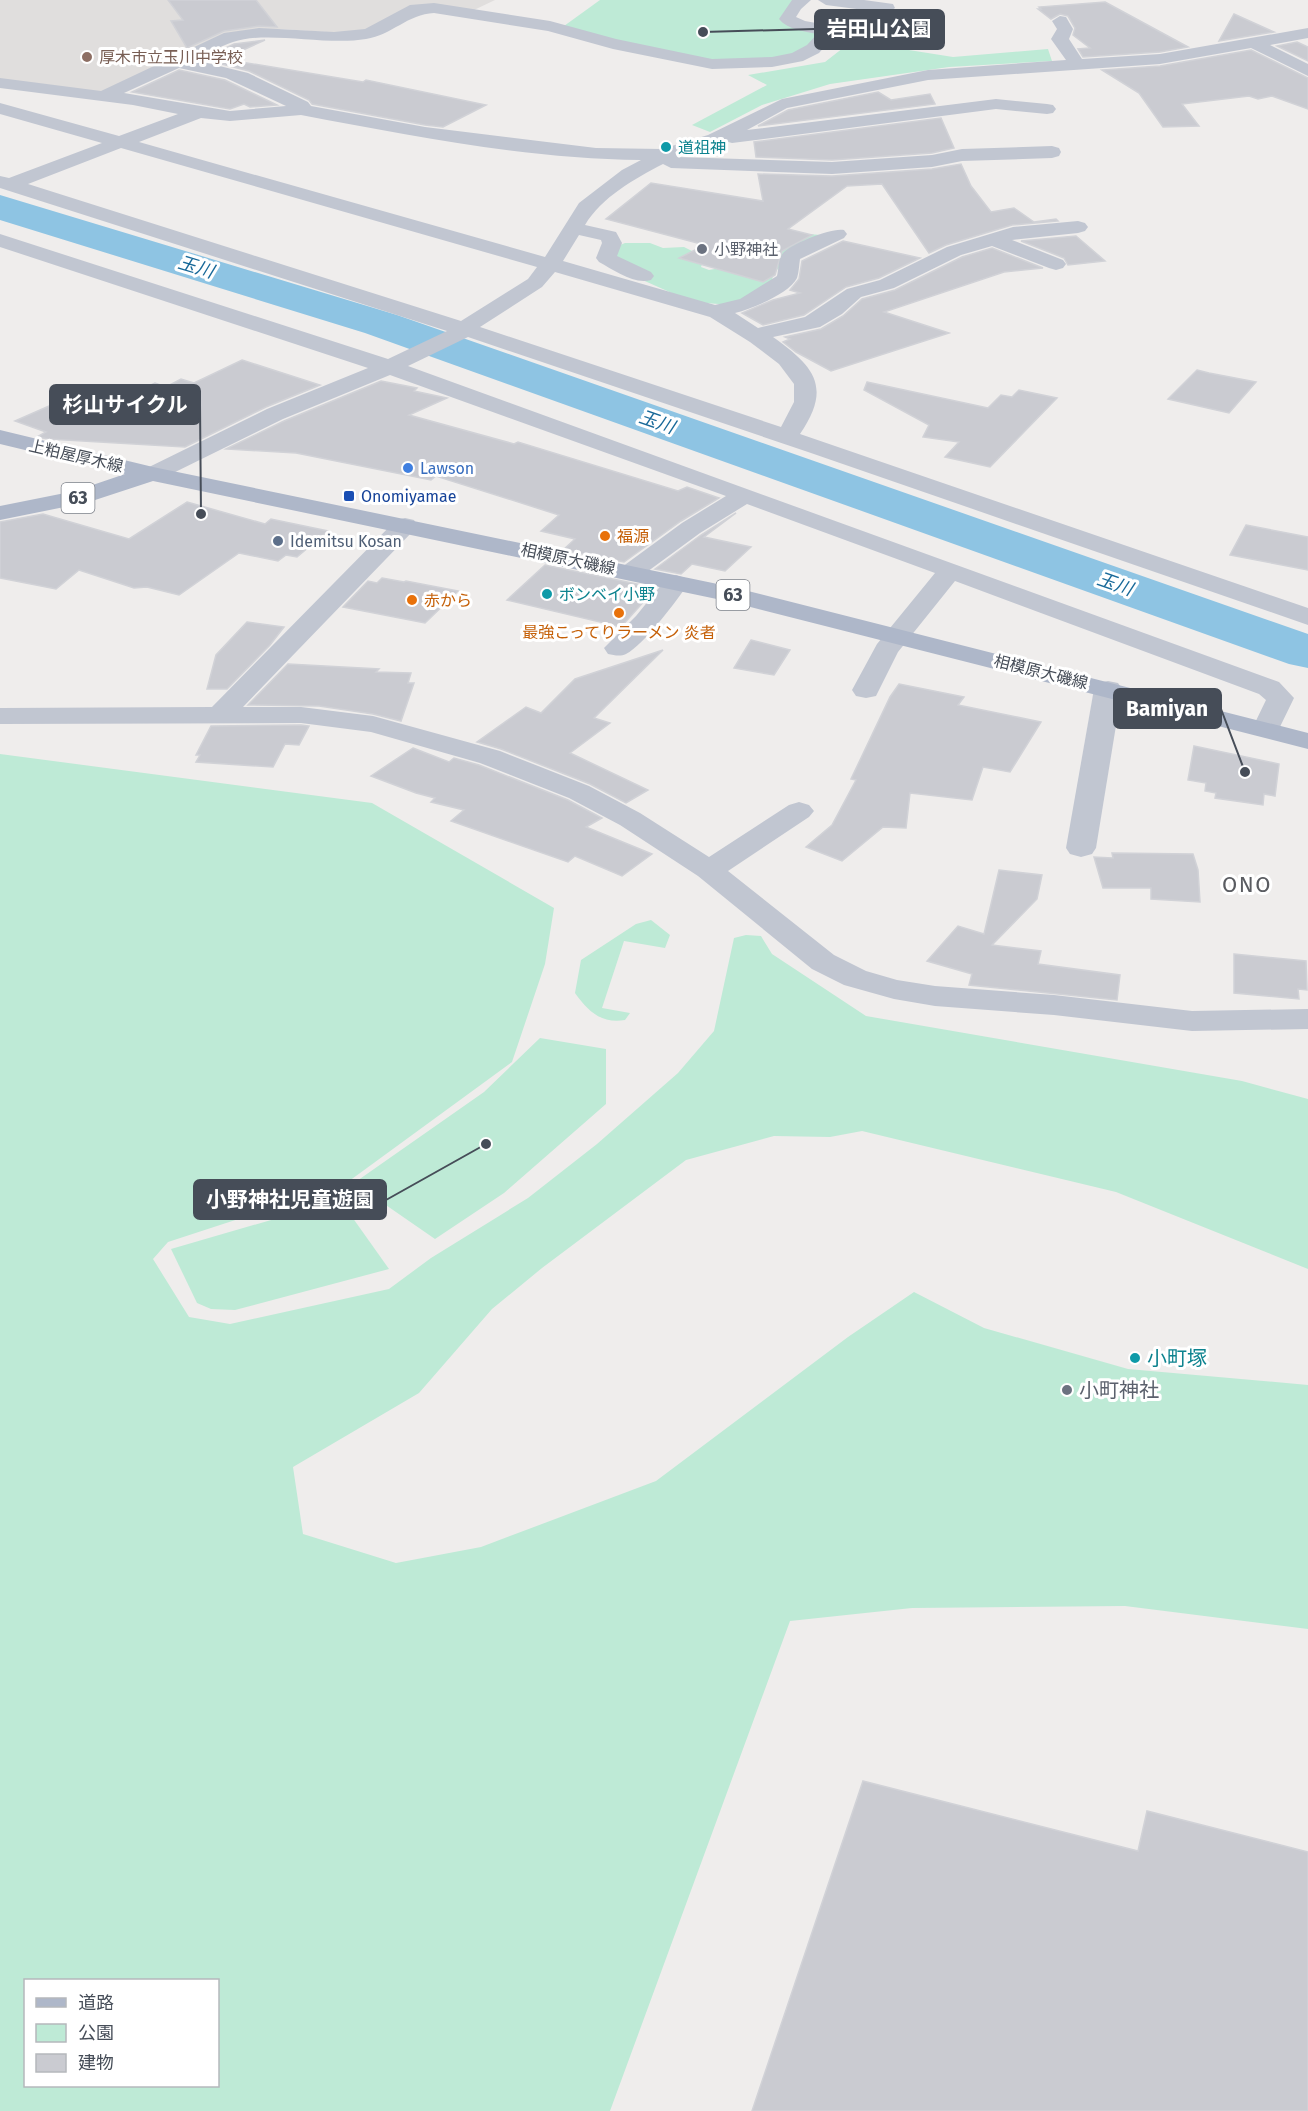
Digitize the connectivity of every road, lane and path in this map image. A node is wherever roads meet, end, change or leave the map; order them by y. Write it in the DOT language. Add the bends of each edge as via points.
graph roads {
  1 [pos="504,0"];
  2 [pos="803,0"];
  3 [pos="826,0"];
  4 [pos="887,8"];
  5 [pos="477,14"];
  6 [pos="1060,21"];
  7 [pos="829,31"];
  8 [pos="1308,33"];
  9 [pos="887,41"];
  10 [pos="1254,43"];
  11 [pos="177,62"];
  12 [pos="1078,66"];
  13 [pos="1308,71"];
  14 [pos="0,83"];
  15 [pos="104,96"];
  16 [pos="0,108"];
  17 [pos="1047,109"];
  18 [pos="300,110"];
  19 [pos="199,112"];
  20 [pos="860,122"];
  21 [pos="716,139"];
  22 [pos="874,140"];
  23 [pos="122,142"];
  24 [pos="1052,152"];
  25 [pos="658,158"];
  26 [pos="5,184"];
  27 [pos="1078,226"];
  28 [pos="572,228"];
  29 [pos="837,234"];
  30 [pos="0,240"];
  31 [pos="994,240"];
  32 [pos="551,264"];
  33 [pos="1056,264"];
  34 [pos="707,308"];
  35 [pos="465,330"];
  36 [pos="754,335"];
  37 [pos="392,366"];
  38 [pos="0,437"];
  39 [pos="785,437"];
  40 [pos="153,474"];
  41 [pos="745,495"];
  42 [pos="0,513"];
  43 [pos="405,525"];
  44 [pos="950,571"];
  45 [pos="631,573"];
  46 [pos="675,583"];
  47 [pos="1308,616"];
  48 [pos="896,635"];
  49 [pos="617,648"];
  50 [pos="1108,689"];
  51 [pos="866,690"];
  52 [pos="221,714"];
  53 [pos="0,716"];
  54 [pos="1266,729"];
  55 [pos="1308,741"];
  56 [pos="799,811"];
  57 [pos="1081,848"];
  58 [pos="709,870"];
  59 [pos="1308,1019"];
  1 -- 5 [label="street"];
  2 -- 7 [label="street" via="794,6 787,19"];
  3 -- 4 [label="street"];
  5 -- 7 [label="street" via="550,26 613,44 712,64 797,57 813,49"];
  5 -- 11 [label="street" via="416,9 380,30 355,36 244,34"];
  6 -- 12 [label="street" via="1065,29 1060,39"];
  7 -- 9 [label="street"];
  8 -- 10 [label="street"];
  10 -- 12 [label="street" via="1160,59"];
  10 -- 13 [label="street"];
  11 -- 15 [label="street"];
  11 -- 18 [label="street" via="249,80 302,106"];
  12 -- 21 [label="street" via="957,72 850,89 782,104"];
  14 -- 15 [label="street"];
  15 -- 19 [label="street"];
  16 -- 23 [label="street"];
  17 -- 20 [label="street" via="996,104"];
  18 -- 19 [label="street" via="230,116"];
  18 -- 25 [label="street" via="448,136"];
  19 -- 23 [label="street"];
  20 -- 21 [label="street"];
  20 -- 22 [label="street"];
  21 -- 25 [label="street"];
  23 -- 26 [label="street"];
  23 -- 32 [label="street"];
  24 -- 25 [label="street" via="962,155 832,168"];
  25 -- 28 [label="street" via="629,174 586,207"];
  26 -- 35 [label="street"];
  27 -- 31 [label="street" via="1013,233"];
  28 -- 32 [label="street"];
  28 -- 34 [label="street" via="609,236 612,243 606,258 698,300"];
  29 -- 34 [label="street" via="792,255 785,280 747,304"];
  30 -- 37 [label="street"];
  31 -- 33 [label="street"];
  31 -- 36 [label="street" via="954,251 887,284 854,293 812,322"];
  32 -- 34 [label="street"];
  32 -- 35 [label="street" via="535,283"];
  34 -- 36 [label="street"];
  35 -- 37 [label="street"];
  35 -- 39 [label="street"];
  36 -- 39 [label="street" via="791,362 805,379 807,396 797,423"];
  37 -- 40 [label="street" via="275,414"];
  37 -- 41 [label="street"];
  38 -- 40 [label="main road, 上粕屋厚木線"];
  39 -- 47 [label="street" via="914,470"];
  40 -- 42 [label="main road, 相模原大磯線 / 63" via="80,497"];
  40 -- 43 [label="main road, 相模原大磯線 / 63"];
  41 -- 44 [label="street"];
  41 -- 45 [label="street" via="691,528"];
  43 -- 45 [label="main road, 相模原大磯線 / 63"];
  43 -- 52 [label="street"];
  44 -- 48 [label="street"];
  44 -- 54 [label="street" via="1269,688 1280,699"];
  45 -- 46 [label="main road, 相模原大磯線 / 63"];
  46 -- 48 [label="main road, 相模原大磯線 / 63"];
  46 -- 49 [label="street" via="645,622"];
  48 -- 50 [label="main road, 相模原大磯線 / 63"];
  48 -- 51 [label="street"];
  50 -- 54 [label="main road, 相模原大磯線 / 63"];
  50 -- 57 [label="street"];
  52 -- 53 [label="street"];
  52 -- 58 [label="street" via="302,715 373,724 490,757 579,792 630,819"];
  54 -- 55 [label="main road, 相模原大磯線 / 63"];
  56 -- 58 [label="street"];
  58 -- 59 [label="street" via="824,962 855,978 894,989 1192,1021"];
}
